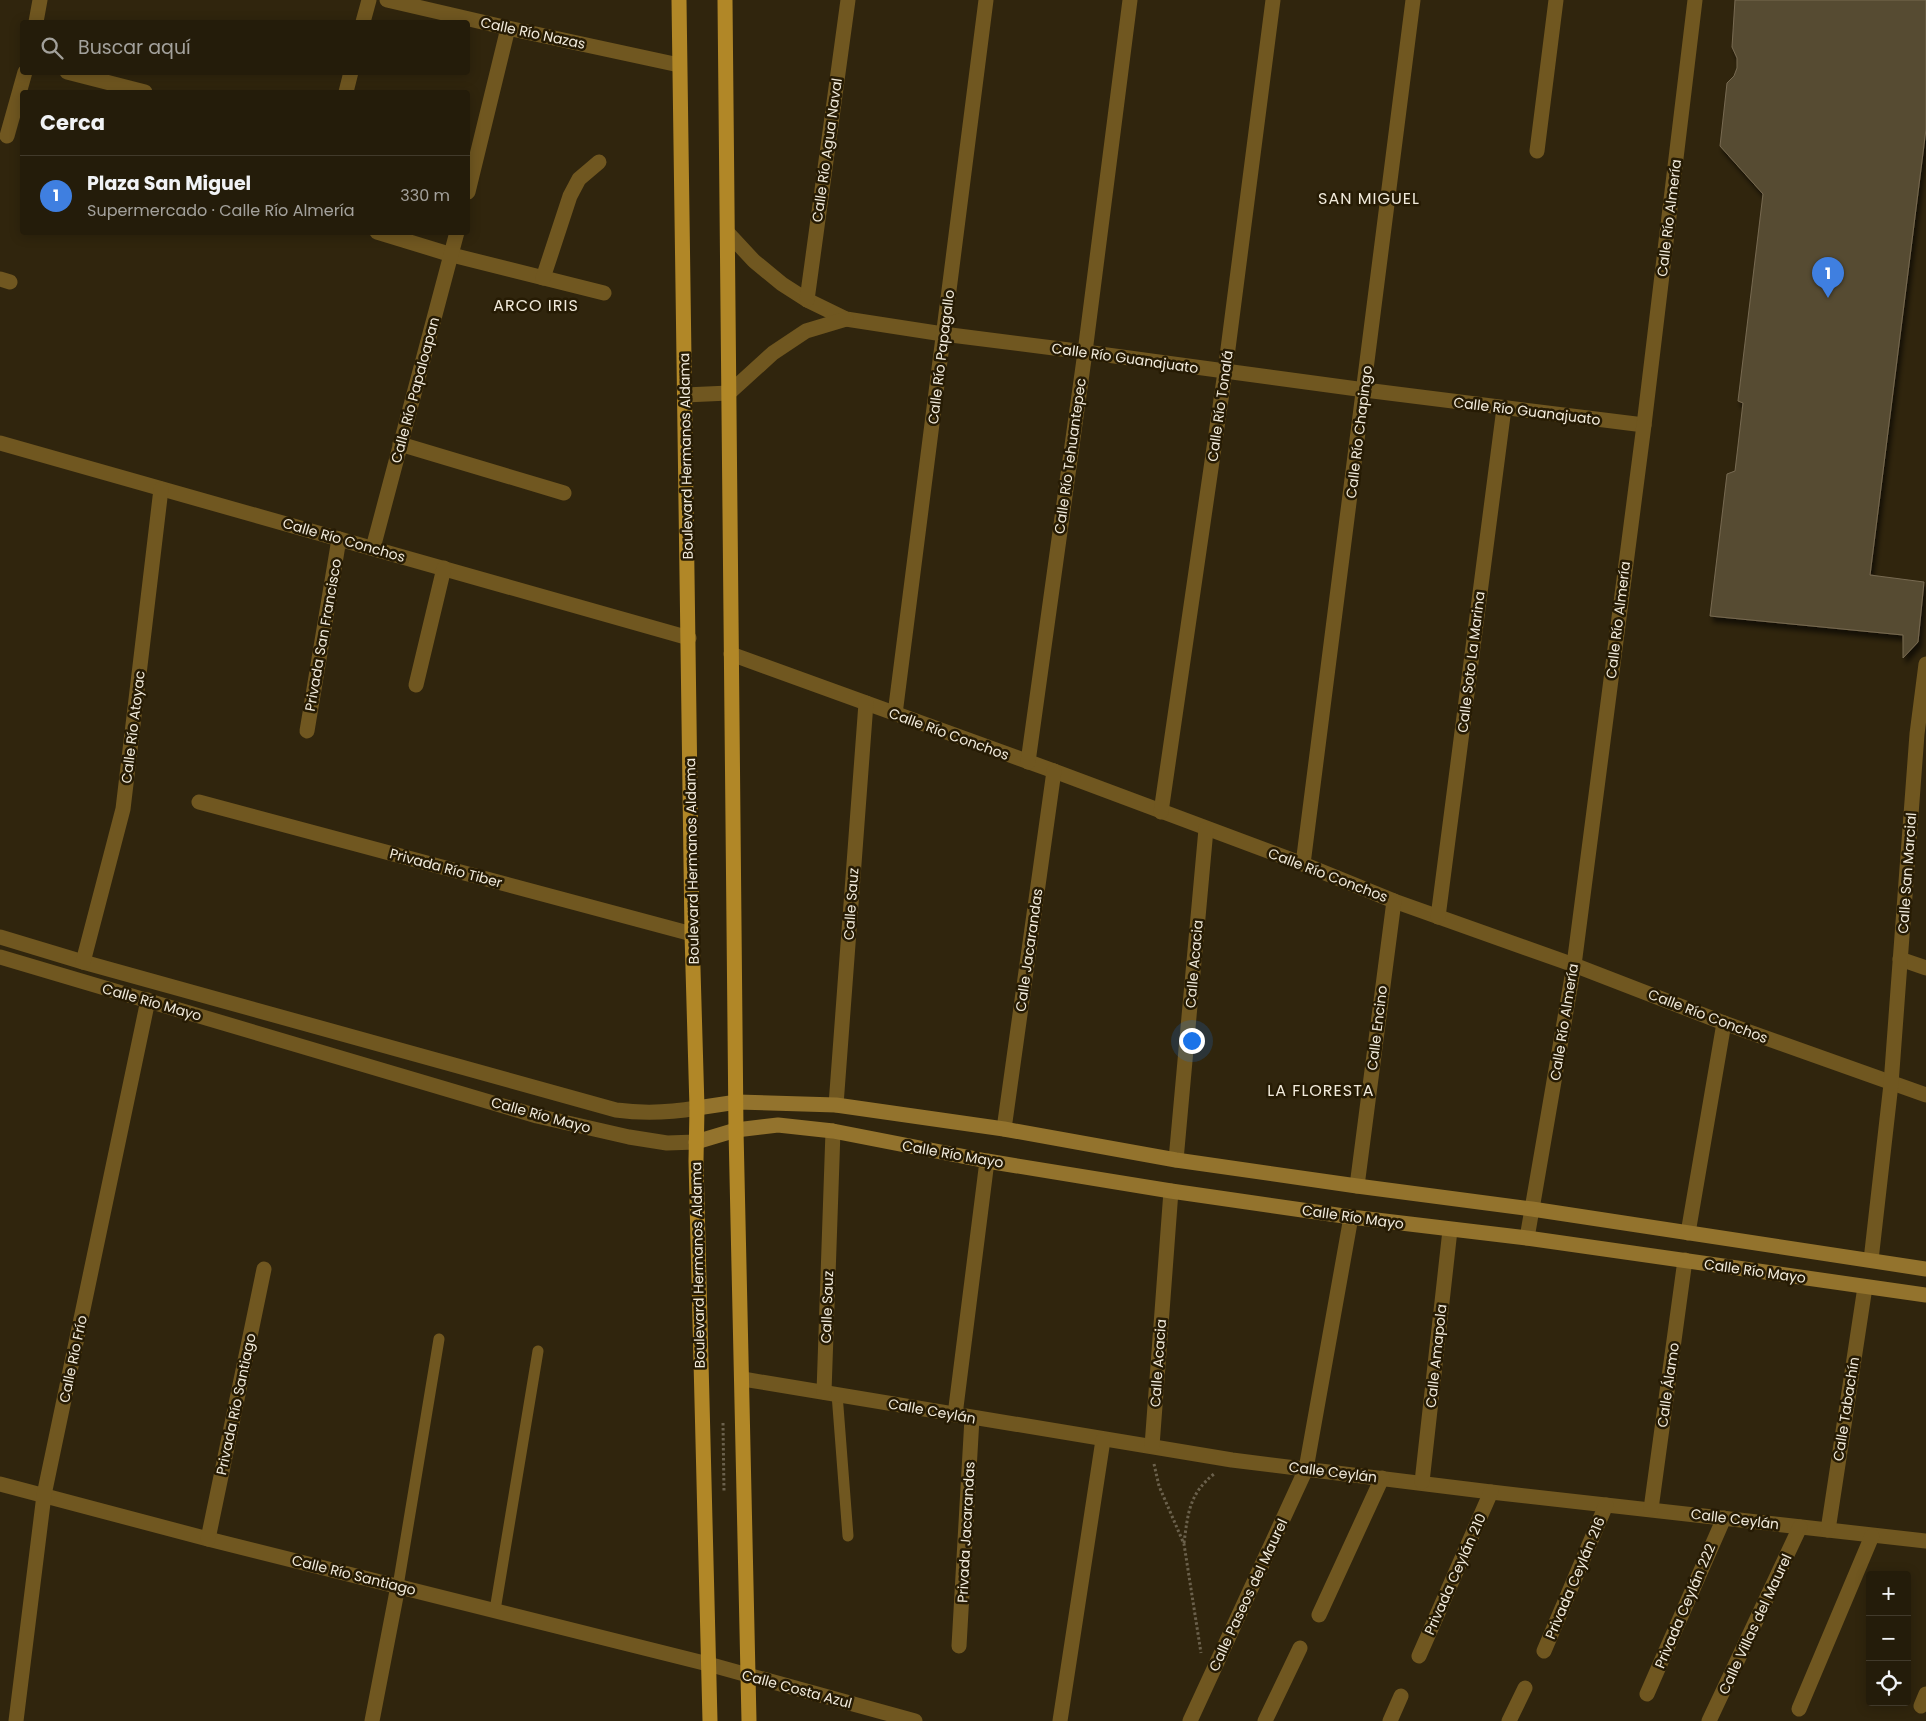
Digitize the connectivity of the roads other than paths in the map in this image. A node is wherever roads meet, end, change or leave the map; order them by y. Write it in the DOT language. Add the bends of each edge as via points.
graph roads {
  1 [pos="40,0"];
  2 [pos="369,0"];
  3 [pos="387,0"];
  4 [pos="679,0"];
  5 [pos="725,0"];
  6 [pos="848,0"];
  7 [pos="986,0"];
  8 [pos="1130,0"];
  9 [pos="1274,0"];
  10 [pos="1413,0"];
  11 [pos="1556,0"];
  12 [pos="1695,0"];
  13 [pos="36,20"];
  14 [pos="364,20"];
  15 [pos="508,28"];
  16 [pos="679,65"];
  17 [pos="24,75"];
  18 [pos="79,75"];
  19 [pos="350,75"];
  20 [pos="137,90"];
  21 [pos="346,90"];
  22 [pos="4,135"];
  23 [pos="20,139"];
  24 [pos="1537,151"];
  25 [pos="599,162"];
  26 [pos="470,184"];
  27 [pos="728,234"];
  28 [pos="387,235"];
  29 [pos="457,235"];
  30 [pos="452,255"];
  31 [pos="542,278"];
  32 [pos="604,293"];
  33 [pos="806,300"];
  34 [pos="846,319"];
  35 [pos="944,334"];
  36 [pos="1085,352"];
  37 [pos="1225,372"];
  38 [pos="1365,390"];
  39 [pos="729,393"];
  40 [pos="685,395"];
  41 [pos="1504,408"];
  42 [pos="1644,425"];
  43 [pos="0,443"];
  44 [pos="400,444"];
  45 [pos="161,488"];
  46 [pos="564,492"];
  47 [pos="339,539"];
  48 [pos="373,548"];
  49 [pos="444,568"];
  50 [pos="689,638"];
  51 [pos="731,654"];
  52 [pos="1926,664"];
  53 [pos="416,685"];
  54 [pos="866,704"];
  55 [pos="895,714"];
  56 [pos="307,731"];
  57 [pos="1922,735"];
  58 [pos="1028,762"];
  59 [pos="1054,772"];
  60 [pos="199,802"];
  61 [pos="1161,812"];
  62 [pos="1206,828"];
  63 [pos="1303,864"];
  64 [pos="1394,900"];
  65 [pos="1438,917"];
  66 [pos="692,934"];
  67 [pos="0,937"];
  68 [pos="0,957"];
  69 [pos="1900,959"];
  70 [pos="83,962"];
  71 [pos="1574,965"];
  72 [pos="1926,968"];
  73 [pos="148,1000"];
  74 [pos="1724,1023"];
  75 [pos="1891,1084"];
  76 [pos="544,1091"];
  77 [pos="1926,1095"];
  78 [pos="737,1102"];
  79 [pos="836,1105"];
  80 [pos="697,1108"];
  81 [pos="537,1116"];
  82 [pos="1004,1129"];
  83 [pos="736,1130"];
  84 [pos="833,1131"];
  85 [pos="696,1142"];
  86 [pos="987,1160"];
  87 [pos="1176,1160"];
  88 [pos="1357,1186"];
  89 [pos="1171,1191"];
  90 [pos="1532,1209"];
  91 [pos="1351,1217"];
  92 [pos="1450,1230"];
  93 [pos="1688,1233"];
  94 [pos="1527,1238"];
  95 [pos="1685,1260"];
  96 [pos="1871,1260"];
  97 [pos="264,1269"];
  98 [pos="1926,1269"];
  99 [pos="1865,1287"];
  100 [pos="1926,1295"];
  101 [pos="439,1339"];
  102 [pos="538,1351"];
  103 [pos="743,1379"];
  104 [pos="830,1393"];
  105 [pos="955,1415"];
  106 [pos="972,1418"];
  107 [pos="1102,1440"];
  108 [pos="1152,1446"];
  109 [pos="1306,1469"];
  110 [pos="1382,1478"];
  111 [pos="1422,1482"];
  112 [pos="0,1484"];
  113 [pos="1491,1492"];
  114 [pos="44,1495"];
  115 [pos="1606,1505"];
  116 [pos="1651,1509"];
  117 [pos="1724,1518"];
  118 [pos="1800,1527"];
  119 [pos="1828,1530"];
  120 [pos="848,1536"];
  121 [pos="1872,1536"];
  122 [pos="208,1539"];
  123 [pos="1926,1541"];
  124 [pos="398,1586"];
  125 [pos="495,1610"];
  126 [pos="1319,1615"];
  127 [pos="959,1646"];
  128 [pos="1300,1648"];
  129 [pos="1544,1651"];
  130 [pos="1419,1656"];
  131 [pos="708,1664"];
  132 [pos="749,1676"];
  133 [pos="1525,1688"];
  134 [pos="1647,1694"];
  135 [pos="1401,1696"];
  136 [pos="1798,1708"];
  137 [pos="16,1721"];
  138 [pos="372,1721"];
  139 [pos="710,1721"];
  140 [pos="749,1721"];
  141 [pos="915,1721"];
  142 [pos="1060,1721"];
  143 [pos="1190,1721"];
  144 [pos="1265,1721"];
  145 [pos="1390,1721"];
  146 [pos="1509,1721"];
  147 [pos="1709,1721"];
  1 -- 13 [label="street"];
  2 -- 14 [label="street"];
  3 -- 15 [label="street, Calle Río Nazas"];
  4 -- 16 [label="main road, Boulevard Hermanos Aldama"];
  5 -- 27 [label="main road"];
  6 -- 33 [label="street, Calle Río Agua Naval"];
  7 -- 35 [label="street, Calle Río Papagallo"];
  8 -- 36 [label="street, Calle Río Tehuantepec"];
  9 -- 37 [label="street, Calle Río Tonalá"];
  10 -- 38 [label="street, Calle Río Chapingo"];
  11 -- 24 [label="street"];
  12 -- 42 [label="street, Calle Río Almería"];
  15 -- 16 [label="street, Calle Río Nazas"];
  15 -- 26 [label="street"];
  16 -- 40 [label="main road, Boulevard Hermanos Aldama"];
  17 -- 22 [label="street"];
  18 -- 20 [label="street"];
  19 -- 21 [label="street"];
  22 -- 23 [label="street"];
  25 -- 31 [label="street" via="579,179 570,196"];
  27 -- 33 [label="street, Calle Río Guanajuato" via="754,261"];
  27 -- 39 [label="main road"];
  28 -- 30 [label="street"];
  29 -- 30 [label="street, Calle Río Papaloapan"];
  30 -- 31 [label="street"];
  30 -- 44 [label="street, Calle Río Papaloapan"];
  31 -- 32 [label="street"];
  33 -- 34 [label="street, Calle Río Guanajuato"];
  34 -- 35 [label="street, Calle Río Guanajuato"];
  34 -- 39 [label="street, Calle Río Guanajuato" via="806,331 773,352"];
  35 -- 36 [label="street, Calle Río Guanajuato"];
  35 -- 55 [label="street, Calle Río Papagallo"];
  36 -- 37 [label="street, Calle Río Guanajuato"];
  36 -- 58 [label="street, Calle Río Tehuantepec"];
  37 -- 38 [label="street, Calle Río Guanajuato"];
  37 -- 61 [label="street, Calle Río Tonalá"];
  38 -- 41 [label="street, Calle Río Guanajuato"];
  38 -- 63 [label="street, Calle Río Chapingo"];
  39 -- 40 [label="street"];
  39 -- 51 [label="main road"];
  40 -- 50 [label="main road, Boulevard Hermanos Aldama"];
  41 -- 42 [label="street, Calle Río Guanajuato"];
  41 -- 65 [label="street, Calle Soto La Marina"];
  42 -- 71 [label="street, Calle Río Almería"];
  43 -- 45 [label="street, Calle Río Conchos"];
  44 -- 46 [label="street"];
  44 -- 48 [label="street, Calle Río Papaloapan"];
  45 -- 47 [label="street, Calle Río Conchos"];
  45 -- 70 [label="street, Calle Río Atoyac" via="123,809"];
  47 -- 48 [label="street, Calle Río Conchos"];
  47 -- 56 [label="street, Privada San Francisco"];
  48 -- 49 [label="street, Calle Río Conchos"];
  49 -- 50 [label="street, Calle Río Conchos"];
  49 -- 53 [label="street"];
  50 -- 66 [label="main road, Boulevard Hermanos Aldama"];
  51 -- 54 [label="street, Calle Río Conchos"];
  51 -- 78 [label="main road"];
  52 -- 57 [label="street, Calle San Marcial"];
  54 -- 55 [label="street, Calle Río Conchos"];
  54 -- 79 [label="street, Calle Sauz"];
  55 -- 58 [label="street, Calle Río Conchos"];
  57 -- 69 [label="street, Calle San Marcial"];
  58 -- 59 [label="street, Calle Río Conchos"];
  59 -- 61 [label="street, Calle Río Conchos"];
  59 -- 82 [label="street, Calle Jacarandas"];
  60 -- 66 [label="street, Privada Río Tiber"];
  61 -- 62 [label="street, Calle Río Conchos"];
  62 -- 63 [label="street, Calle Río Conchos"];
  62 -- 87 [label="street, Calle Acacia"];
  63 -- 64 [label="street, Calle Río Conchos"];
  64 -- 65 [label="street, Calle Río Conchos"];
  64 -- 88 [label="street, Calle Encino"];
  65 -- 71 [label="street, Calle Río Conchos"];
  66 -- 80 [label="main road, Boulevard Hermanos Aldama"];
  67 -- 70 [label="street, Calle Río Mayo"];
  68 -- 73 [label="street, Calle Río Mayo"];
  69 -- 72 [label="street"];
  69 -- 75 [label="street, Calle San Marcial"];
  70 -- 76 [label="street, Calle Río Mayo"];
  71 -- 74 [label="street, Calle Río Conchos"];
  71 -- 90 [label="street, Calle Río Almería"];
  73 -- 81 [label="street, Calle Río Mayo"];
  73 -- 114 [label="street, Calle Río Frío"];
  74 -- 75 [label="street, Calle Río Conchos"];
  74 -- 93 [label="street"];
  75 -- 77 [label="street, Calle Río Conchos"];
  75 -- 96 [label="street"];
  76 -- 80 [label="street, Calle Río Mayo" via="616,1110 646,1114"];
  76 -- 81 [label="street"];
  78 -- 79 [label="street, Calle Río Mayo"];
  78 -- 80 [label="street, Calle Río Mayo"];
  78 -- 83 [label="main road"];
  79 -- 82 [label="street, Calle Río Mayo"];
  80 -- 85 [label="main road, Boulevard Hermanos Aldama"];
  81 -- 85 [label="street, Calle Río Mayo" via="629,1137 667,1143"];
  82 -- 87 [label="street, Calle Río Mayo"];
  83 -- 84 [label="street, Calle Río Mayo" via="778,1125"];
  83 -- 85 [label="street, Calle Río Mayo"];
  83 -- 103 [label="main road"];
  84 -- 86 [label="street, Calle Río Mayo"];
  84 -- 104 [label="street, Calle Sauz"];
  85 -- 131 [label="main road, Boulevard Hermanos Aldama"];
  86 -- 89 [label="street, Calle Río Mayo"];
  86 -- 105 [label="street"];
  87 -- 88 [label="street, Calle Río Mayo"];
  88 -- 90 [label="street, Calle Río Mayo"];
  89 -- 91 [label="street, Calle Río Mayo"];
  89 -- 108 [label="street, Calle Acacia"];
  90 -- 93 [label="street, Calle Río Mayo"];
  90 -- 94 [label="street, Calle Río Almería"];
  91 -- 92 [label="street, Calle Río Mayo"];
  91 -- 109 [label="street"];
  92 -- 94 [label="street, Calle Río Mayo"];
  92 -- 111 [label="street, Calle Amapola"];
  93 -- 96 [label="street, Calle Río Mayo"];
  94 -- 95 [label="street, Calle Río Mayo"];
  95 -- 99 [label="street, Calle Río Mayo"];
  95 -- 116 [label="street, Calle Álamo"];
  96 -- 98 [label="street, Calle Río Mayo"];
  97 -- 122 [label="street, Privada Río Santiago"];
  99 -- 100 [label="street, Calle Río Mayo"];
  99 -- 119 [label="street, Calle Tabachín"];
  101 -- 124 [label="lane"];
  102 -- 125 [label="lane"];
  103 -- 104 [label="street, Calle Ceylán"];
  103 -- 132 [label="main road"];
  104 -- 105 [label="street, Calle Ceylán"];
  104 -- 120 [label="lane"];
  105 -- 106 [label="street, Calle Ceylán"];
  106 -- 107 [label="street, Calle Ceylán"];
  106 -- 127 [label="street, Privada Jacarandas"];
  107 -- 108 [label="street, Calle Ceylán"];
  107 -- 142 [label="street"];
  108 -- 109 [label="street, Calle Ceylán"];
  109 -- 110 [label="street, Calle Ceylán"];
  109 -- 143 [label="street, Calle Paseos del Maurel"];
  110 -- 111 [label="street, Calle Ceylán"];
  110 -- 126 [label="street"];
  111 -- 113 [label="street, Calle Ceylán"];
  112 -- 114 [label="street, Calle Río Santiago"];
  113 -- 115 [label="street, Calle Ceylán"];
  113 -- 130 [label="street, Privada Ceylán 210"];
  114 -- 122 [label="street, Calle Río Santiago"];
  114 -- 137 [label="street, Calle Río Frío"];
  115 -- 116 [label="street, Calle Ceylán"];
  115 -- 129 [label="street, Privada Ceylán 216"];
  116 -- 117 [label="street, Calle Ceylán"];
  117 -- 118 [label="street, Calle Ceylán"];
  117 -- 134 [label="street, Privada Ceylán 222"];
  118 -- 119 [label="street, Calle Ceylán"];
  118 -- 147 [label="street, Calle Villas del Maurel"];
  119 -- 121 [label="street, Calle Ceylán"];
  121 -- 123 [label="street, Calle Ceylán"];
  121 -- 136 [label="street"];
  122 -- 124 [label="street, Calle Río Santiago"];
  124 -- 125 [label="street, Calle Río Santiago"];
  124 -- 138 [label="street"];
  125 -- 131 [label="street, Calle Río Santiago"];
  128 -- 144 [label="street"];
  131 -- 132 [label="street, Calle Costa Azul"];
  131 -- 139 [label="main road, Boulevard Hermanos Aldama"];
  132 -- 140 [label="main road"];
  132 -- 141 [label="street, Calle Costa Azul"];
  133 -- 146 [label="street"];
  135 -- 145 [label="street"];
}
